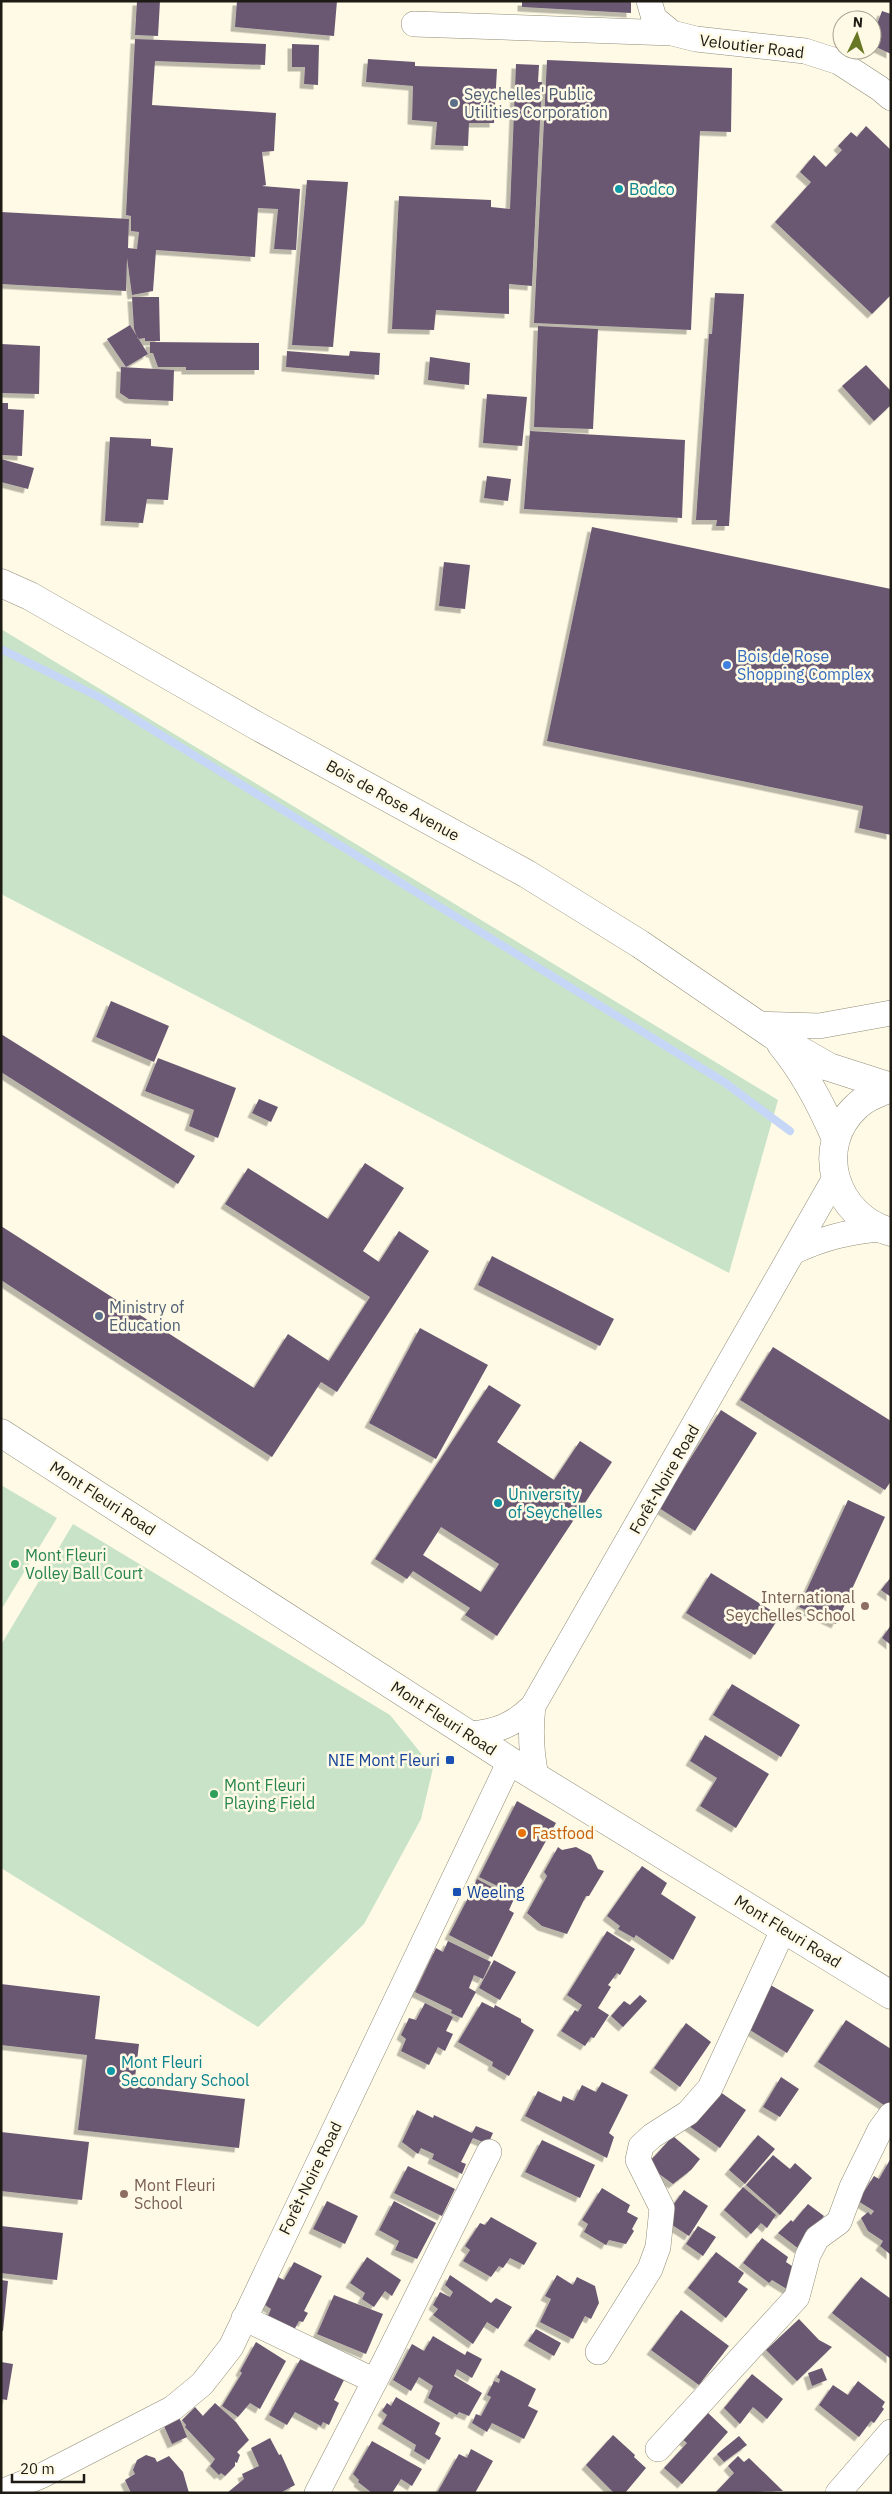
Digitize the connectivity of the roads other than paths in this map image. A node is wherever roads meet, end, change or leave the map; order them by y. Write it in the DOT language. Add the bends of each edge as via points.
graph roads {
  1 [pos="649,1"];
  2 [pos="414,24"];
  3 [pos="672,33"];
  4 [pos="891,98"];
  5 [pos="1,583"];
  6 [pos="891,1013"];
  7 [pos="765,1030"];
  8 [pos="891,1088"];
  9 [pos="836,1139"];
  10 [pos="835,1178"];
  11 [pos="885,1230"];
  12 [pos="795,1251"];
  13 [pos="1,1433"];
  14 [pos="533,1706"];
  15 [pos="470,1734"];
  16 [pos="510,1761"];
  17 [pos="536,1776"];
  18 [pos="784,1928"];
  19 [pos="891,1995"];
  20 [pos="891,2115"];
  21 [pos="489,2152"];
  22 [pos="244,2318"];
  23 [pos="598,2352"];
  24 [pos="375,2381"];
  25 [pos="891,2432"];
  26 [pos="658,2449"];
  27 [pos="1,2492"];
  28 [pos="317,2493"];
  29 [pos="838,2493"];
  1 -- 3 [label="street, Veloutier Road" via="654,18"];
  2 -- 3 [label="street"];
  3 -- 4 [label="street, Veloutier Road" via="696,39 805,51 839,62"];
  5 -- 7 [label="main road, Bois de Rose Avenue" via="30,596 527,874 640,944"];
  6 -- 7 [label="street" via="819,1026"];
  7 -- 8 [label="main road, Bois de Rose Avenue" via="829,1067"];
  7 -- 9 [label="main road, Bois de Rose Avenue" via="798,1066 819,1100"];
  8 -- 9 [label="main road" via="857,1106 844,1121"];
  9 -- 10 [label="main road" via="833,1158"];
  10 -- 11 [label="main road" via="844,1199 859,1217"];
  10 -- 12 [label="street, Forêt-Noire Road"];
  11 -- 12 [label="street" via="848,1232"];
  12 -- 14 [label="street, Forêt-Noire Road"];
  13 -- 15 [label="main road, Mont Fleuri Road"];
  14 -- 15 [label="street, Forêt-Noire Road" via="504,1728"];
  14 -- 17 [label="street, Forêt-Noire Road" via="530,1730"];
  15 -- 16 [label="main road, Mont Fleuri Road"];
  16 -- 17 [label="main road, Mont Fleuri Road"];
  16 -- 22 [label="street, Forêt-Noire Road"];
  17 -- 18 [label="main road, Mont Fleuri Road"];
  18 -- 19 [label="main road, Mont Fleuri Road"];
  18 -- 23 [label="street" via="710,2088 688,2113 641,2146 638,2160 662,2208 658,2247 650,2269"];
  20 -- 26 [label="street" via="880,2130 852,2187 839,2222 817,2238 808,2255 797,2297"];
  21 -- 24 [label="street"];
  22 -- 24 [label="street"];
  22 -- 27 [label="street, Forêt-Noire Road" via="231,2348 202,2384 173,2408 41,2476"];
  24 -- 28 [label="street"];
  25 -- 29 [label="street"];
}
